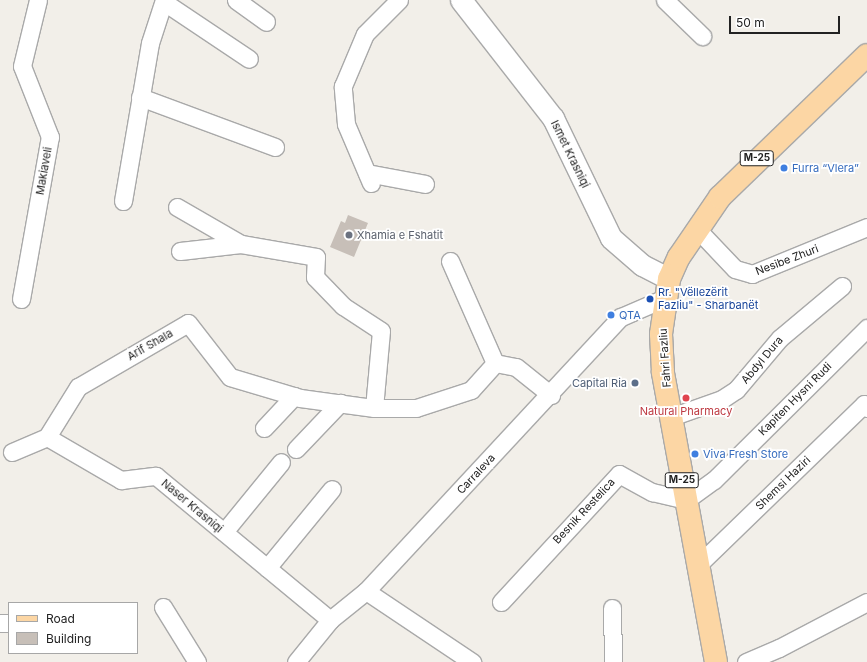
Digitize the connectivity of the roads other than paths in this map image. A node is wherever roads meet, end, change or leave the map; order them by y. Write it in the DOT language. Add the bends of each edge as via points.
graph roads {
  1 [pos="38,0"];
  2 [pos="236,0"];
  3 [pos="399,0"];
  4 [pos="460,0"];
  5 [pos="665,0"];
  6 [pos="164,1"];
  7 [pos="266,22"];
  8 [pos="702,36"];
  9 [pos="867,55"];
  10 [pos="249,59"];
  11 [pos="140,97"];
  12 [pos="275,147"];
  13 [pos="425,184"];
  14 [pos="123,201"];
  15 [pos="177,207"];
  16 [pos="867,227"];
  17 [pos="697,229"];
  18 [pos="241,244"];
  19 [pos="180,251"];
  20 [pos="450,261"];
  21 [pos="842,286"];
  22 [pos="667,288"];
  23 [pos="21,299"];
  24 [pos="867,328"];
  25 [pos="495,363"];
  26 [pos="551,395"];
  27 [pos="294,396"];
  28 [pos="340,403"];
  29 [pos="374,408"];
  30 [pos="867,408"];
  31 [pos="671,416"];
  32 [pos="264,428"];
  33 [pos="46,437"];
  34 [pos="296,449"];
  35 [pos="12,452"];
  36 [pos="280,462"];
  37 [pos="332,489"];
  38 [pos="686,500"];
  39 [pos="224,532"];
  40 [pos="698,565"];
  41 [pos="267,568"];
  42 [pos="366,591"];
  43 [pos="501,602"];
  44 [pos="867,602"];
  45 [pos="163,607"];
  46 [pos="612,608"];
  47 [pos="330,620"];
  48 [pos="612,660"];
  49 [pos="197,662"];
  50 [pos="296,662"];
  51 [pos="472,662"];
  52 [pos="716,662"];
  53 [pos="746,662"];
  1 -- 23 [label="street, Makiaveli" via="22,66 50,137"];
  2 -- 7 [label="street"];
  3 -- 13 [label="street" via="365,34 343,86 346,124 369,178"];
  4 -- 22 [label="street, Ismet Krasniqi" via="553,118 611,238"];
  5 -- 8 [label="street"];
  6 -- 10 [label="street"];
  6 -- 11 [label="street" via="150,43"];
  9 -- 17 [label="main road, Fahri Fazliu / M-25" via="754,161 720,197"];
  11 -- 12 [label="street"];
  11 -- 14 [label="street"];
  15 -- 18 [label="street"];
  16 -- 17 [label="street, Nesibe Zhuri" via="752,274 735,269"];
  17 -- 22 [label="main road, Fahri Fazliu / M-25"];
  18 -- 19 [label="street"];
  18 -- 29 [label="street" via="316,257 315,277 343,306 382,330"];
  20 -- 25 [label="street"];
  21 -- 31 [label="street, Abdyl Dura" via="780,338 736,390 722,399"];
  22 -- 26 [label="street, Carraleva" via="622,317"];
  22 -- 31 [label="main road, Fahri Fazliu / M-25" via="661,334 663,372"];
  24 -- 38 [label="street, Kapiten Hysni Rudi" via="714,480"];
  25 -- 26 [label="street" via="516,367"];
  25 -- 29 [label="street, Arif Shala" via="471,390 416,408"];
  26 -- 42 [label="street, Carraleva"];
  27 -- 28 [label="street, Arif Shala"];
  27 -- 32 [label="street"];
  27 -- 33 [label="street, Arif Shala" via="230,377 188,323 78,387"];
  28 -- 29 [label="street, Arif Shala"];
  28 -- 34 [label="street"];
  30 -- 40 [label="street, Shemsi Haziri" via="864,404"];
  31 -- 38 [label="main road, Fahri Fazliu / M-25"];
  33 -- 35 [label="street"];
  33 -- 39 [label="street, Naser Krasniqi" via="121,480 156,476"];
  36 -- 39 [label="street"];
  37 -- 41 [label="street"];
  38 -- 40 [label="main road, Fahri Fazliu / M-25"];
  38 -- 43 [label="street, Besnik Restelica" via="652,492 619,474"];
  39 -- 41 [label="street, Naser Krasniqi"];
  40 -- 52 [label="main road, Fahri Fazliu / M-25"];
  41 -- 47 [label="street, Naser Krasniqi"];
  42 -- 47 [label="street, Carraleva"];
  42 -- 51 [label="street"];
  44 -- 53 [label="street" via="780,648"];
  45 -- 49 [label="street"];
  46 -- 48 [label="street"];
  47 -- 50 [label="street, Carraleva"];
}
